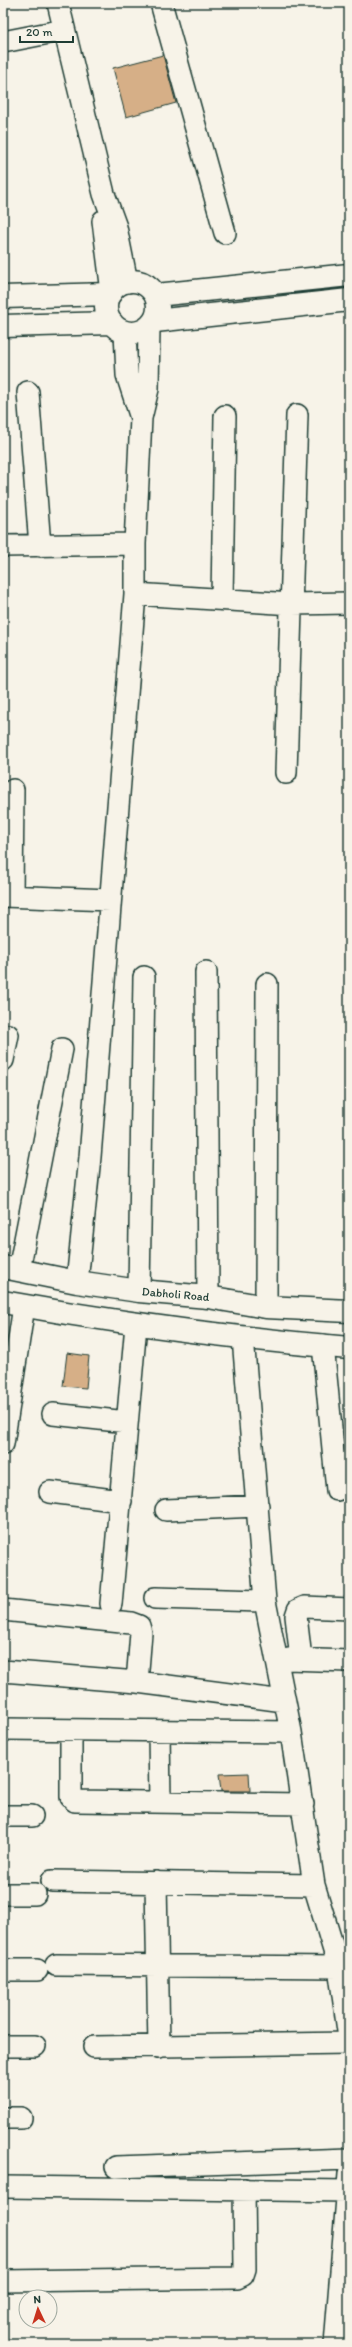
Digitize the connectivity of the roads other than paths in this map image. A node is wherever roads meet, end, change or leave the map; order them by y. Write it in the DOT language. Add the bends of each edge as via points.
graph roads {
  1 [pos="58,3"];
  2 [pos="161,3"];
  3 [pos="64,30"];
  4 [pos="3,42"];
  5 [pos="225,233"];
  6 [pos="349,275"];
  7 [pos="116,289"];
  8 [pos="156,295"];
  9 [pos="3,297"];
  10 [pos="349,300"];
  11 [pos="152,324"];
  12 [pos="3,326"];
  13 [pos="118,327"];
  14 [pos="28,392"];
  15 [pos="297,415"];
  16 [pos="225,416"];
  17 [pos="141,418"];
  18 [pos="134,544"];
  19 [pos="3,546"];
  20 [pos="40,546"];
  21 [pos="135,594"];
  22 [pos="222,599"];
  23 [pos="349,603"];
  24 [pos="292,604"];
  25 [pos="286,772"];
  26 [pos="12,790"];
  27 [pos="7,896"];
  28 [pos="110,900"];
  29 [pos="206,972"];
  30 [pos="144,977"];
  31 [pos="266,984"];
  32 [pos="8,1035"];
  33 [pos="62,1049"];
  34 [pos="3,1060"];
  35 [pos="11,1268"];
  36 [pos="78,1282"];
  37 [pos="139,1291"];
  38 [pos="208,1298"];
  39 [pos="13,1304"];
  40 [pos="266,1307"];
  41 [pos="349,1311"];
  42 [pos="136,1325"];
  43 [pos="243,1338"];
  44 [pos="323,1345"];
  45 [pos="349,1348"];
  46 [pos="53,1414"];
  47 [pos="127,1422"];
  48 [pos="3,1444"];
  49 [pos="337,1490"];
  50 [pos="50,1492"];
  51 [pos="120,1501"];
  52 [pos="258,1506"];
  53 [pos="166,1510"];
  54 [pos="155,1598"];
  55 [pos="265,1601"];
  56 [pos="111,1604"];
  57 [pos="349,1609"];
  58 [pos="3,1610"];
  59 [pos="276,1658"];
  60 [pos="301,1659"];
  61 [pos="349,1661"];
  62 [pos="3,1671"];
  63 [pos="136,1682"];
  64 [pos="284,1701"];
  65 [pos="3,1729"];
  66 [pos="70,1730"];
  67 [pos="159,1730"];
  68 [pos="291,1732"];
  69 [pos="160,1802"];
  70 [pos="303,1804"];
  71 [pos="3,1816"];
  72 [pos="32,1816"];
  73 [pos="52,1881"];
  74 [pos="156,1882"];
  75 [pos="314,1884"];
  76 [pos="3,1894"];
  77 [pos="36,1894"];
  78 [pos="158,1966"];
  79 [pos="344,1967"];
  80 [pos="3,1970"];
  81 [pos="349,2038"];
  82 [pos="349,2043"];
  83 [pos="3,2046"];
  84 [pos="35,2046"];
  85 [pos="94,2047"];
  86 [pos="159,2047"];
  87 [pos="349,2159"];
  88 [pos="116,2167"];
  89 [pos="348,2182"];
  90 [pos="3,2187"];
  91 [pos="244,2189"];
  92 [pos="3,2281"];
  93 [pos="336,2344"];
  1 -- 3 [label="street"];
  2 -- 5 [label="street"];
  3 -- 4 [label="street"];
  3 -- 7 [label="street" via="104,194 103,225"];
  6 -- 8 [label="street"];
  7 -- 8 [label="street" via="142,283"];
  7 -- 9 [label="street"];
  7 -- 13 [label="street" via="106,307"];
  8 -- 11 [label="street" via="158,304"];
  10 -- 11 [label="street"];
  11 -- 13 [label="street" via="134,333"];
  11 -- 17 [label="street" via="148,389"];
  12 -- 13 [label="street"];
  13 -- 17 [label="street" via="127,375"];
  14 -- 20 [label="street"];
  15 -- 24 [label="street"];
  16 -- 22 [label="street"];
  17 -- 18 [label="street"];
  18 -- 20 [label="street"];
  18 -- 21 [label="street"];
  19 -- 20 [label="street"];
  21 -- 22 [label="street"];
  21 -- 28 [label="street"];
  22 -- 24 [label="street"];
  23 -- 24 [label="street"];
  24 -- 25 [label="street"];
  26 -- 27 [label="street"];
  27 -- 28 [label="street"];
  28 -- 36 [label="street"];
  29 -- 38 [label="street"];
  30 -- 37 [label="street"];
  31 -- 40 [label="street"];
  32 -- 34 [label="street"];
  33 -- 35 [label="street"];
  35 -- 36 [label="street, Dabholi Road"];
  36 -- 37 [label="street, Dabholi Road"];
  37 -- 38 [label="street, Dabholi Road"];
  38 -- 40 [label="street, Dabholi Road"];
  39 -- 42 [label="street"];
  39 -- 48 [label="street"];
  40 -- 41 [label="street, Dabholi Road"];
  42 -- 43 [label="street"];
  42 -- 47 [label="street"];
  43 -- 44 [label="street"];
  43 -- 52 [label="street"];
  44 -- 45 [label="street"];
  44 -- 49 [label="street"];
  46 -- 47 [label="street"];
  47 -- 51 [label="street"];
  50 -- 51 [label="street"];
  51 -- 56 [label="street"];
  52 -- 53 [label="street"];
  52 -- 55 [label="street"];
  54 -- 55 [label="street"];
  55 -- 59 [label="street"];
  57 -- 60 [label="street" via="305,1607 298,1610 296,1616"];
  58 -- 63 [label="street" via="131,1623 139,1626 141,1633"];
  59 -- 60 [label="street"];
  59 -- 64 [label="street"];
  60 -- 61 [label="street"];
  62 -- 63 [label="street"];
  63 -- 64 [label="street"];
  64 -- 68 [label="street"];
  65 -- 66 [label="street"];
  66 -- 67 [label="street"];
  66 -- 69 [label="street" via="71,1797 75,1802"];
  67 -- 68 [label="street"];
  67 -- 69 [label="street"];
  68 -- 70 [label="street"];
  69 -- 70 [label="street"];
  70 -- 75 [label="street"];
  71 -- 72 [label="street"];
  73 -- 74 [label="street"];
  74 -- 75 [label="street"];
  74 -- 78 [label="street"];
  75 -- 79 [label="street"];
  76 -- 77 [label="street"];
  78 -- 79 [label="street"];
  78 -- 80 [label="street"];
  78 -- 86 [label="street"];
  79 -- 81 [label="street"];
  82 -- 86 [label="street"];
  83 -- 84 [label="street"];
  85 -- 86 [label="street"];
  87 -- 88 [label="street"];
  89 -- 91 [label="street"];
  89 -- 93 [label="street"];
  90 -- 91 [label="street"];
  91 -- 92 [label="street" via="243,2276"];
}
